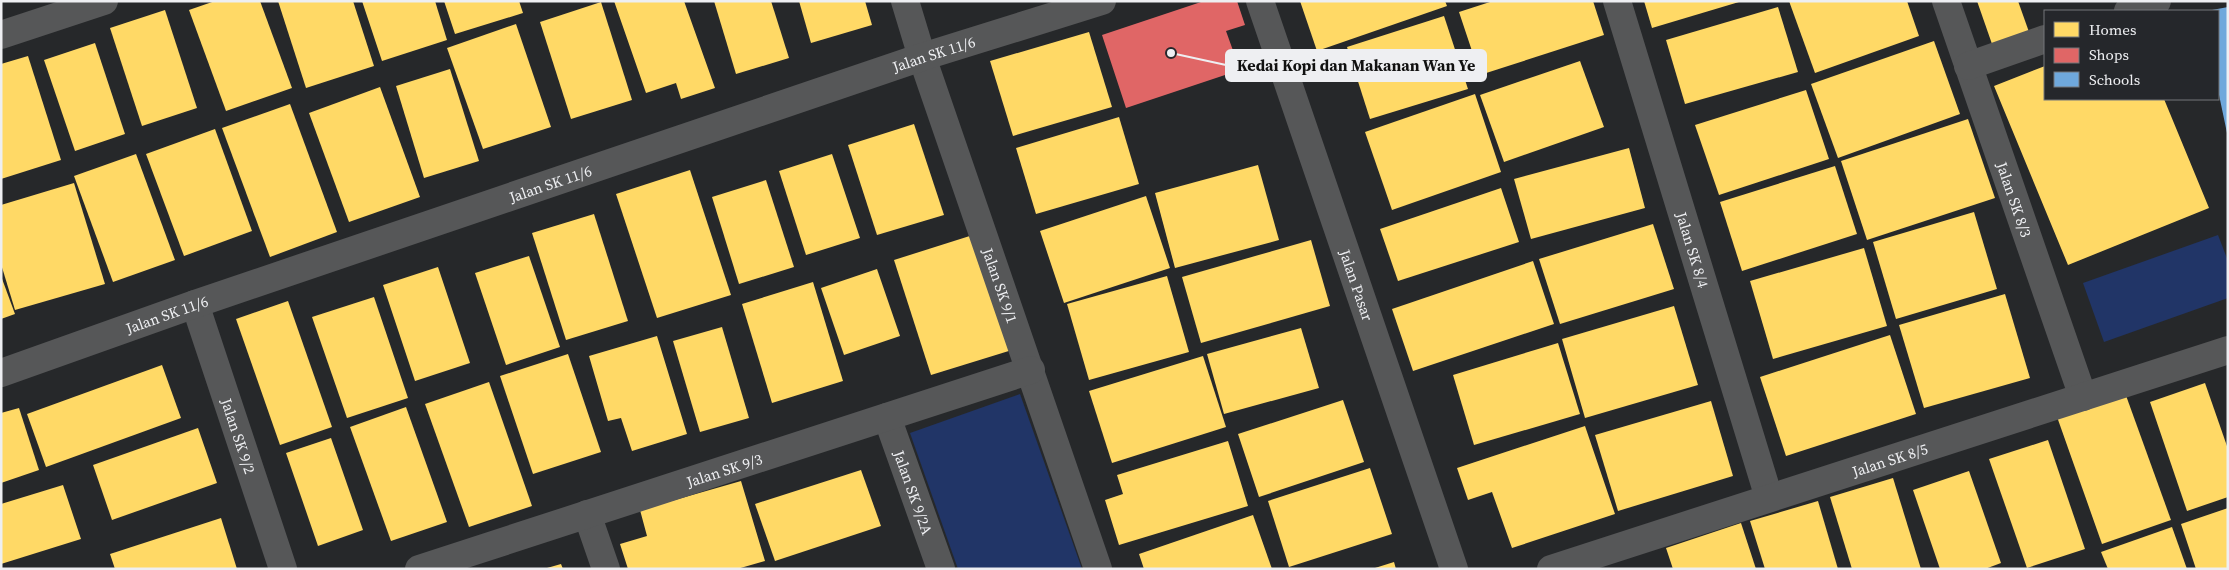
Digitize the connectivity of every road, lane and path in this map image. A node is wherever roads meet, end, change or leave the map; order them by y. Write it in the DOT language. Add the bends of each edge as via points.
graph roads {
  1 [pos="104,1"];
  2 [pos="905,1"];
  3 [pos="1102,1"];
  4 [pos="1260,1"];
  5 [pos="1617,1"];
  6 [pos="1946,1"];
  7 [pos="2157,1"];
  8 [pos="67,7"];
  9 [pos="2131,10"];
  10 [pos="1,35"];
  11 [pos="2044,39"];
  12 [pos="922,57"];
  13 [pos="1968,66"];
  14 [pos="195,304"];
  15 [pos="2228,350"];
  16 [pos="1031,370"];
  17 [pos="1,373"];
  18 [pos="2083,397"];
  19 [pos="886,416"];
  20 [pos="1769,498"];
  21 [pos="587,514"];
  22 [pos="283,569"];
  23 [pos="419,569"];
  24 [pos="606,569"];
  25 [pos="941,569"];
  26 [pos="1098,569"];
  27 [pos="1454,569"];
  28 [pos="1551,569"];
  1 -- 8 [label="street"];
  2 -- 12 [label="street, Jalan SK 9/1"];
  3 -- 12 [label="street, Jalan SK 11/6"];
  4 -- 27 [label="street, Jalan Pasar"];
  5 -- 20 [label="street, Jalan SK 8/4"];
  6 -- 13 [label="street, Jalan SK 8/3"];
  7 -- 9 [label="street"];
  8 -- 10 [label="street"];
  11 -- 13 [label="street"];
  12 -- 14 [label="street, Jalan SK 11/6"];
  12 -- 16 [label="street, Jalan SK 9/1"];
  13 -- 18 [label="street, Jalan SK 8/3"];
  14 -- 17 [label="street, Jalan SK 11/6"];
  14 -- 22 [label="street, Jalan SK 9/2"];
  15 -- 18 [label="street, Jalan SK 8/5"];
  16 -- 19 [label="street, Jalan SK 9/3"];
  16 -- 26 [label="street, Jalan SK 9/1"];
  18 -- 20 [label="street, Jalan SK 8/5"];
  19 -- 21 [label="street, Jalan SK 9/3"];
  19 -- 25 [label="street, Jalan SK 9/2A"];
  20 -- 28 [label="street, Jalan SK 8/5"];
  21 -- 23 [label="street, Jalan SK 9/3"];
  21 -- 24 [label="street"];
}
